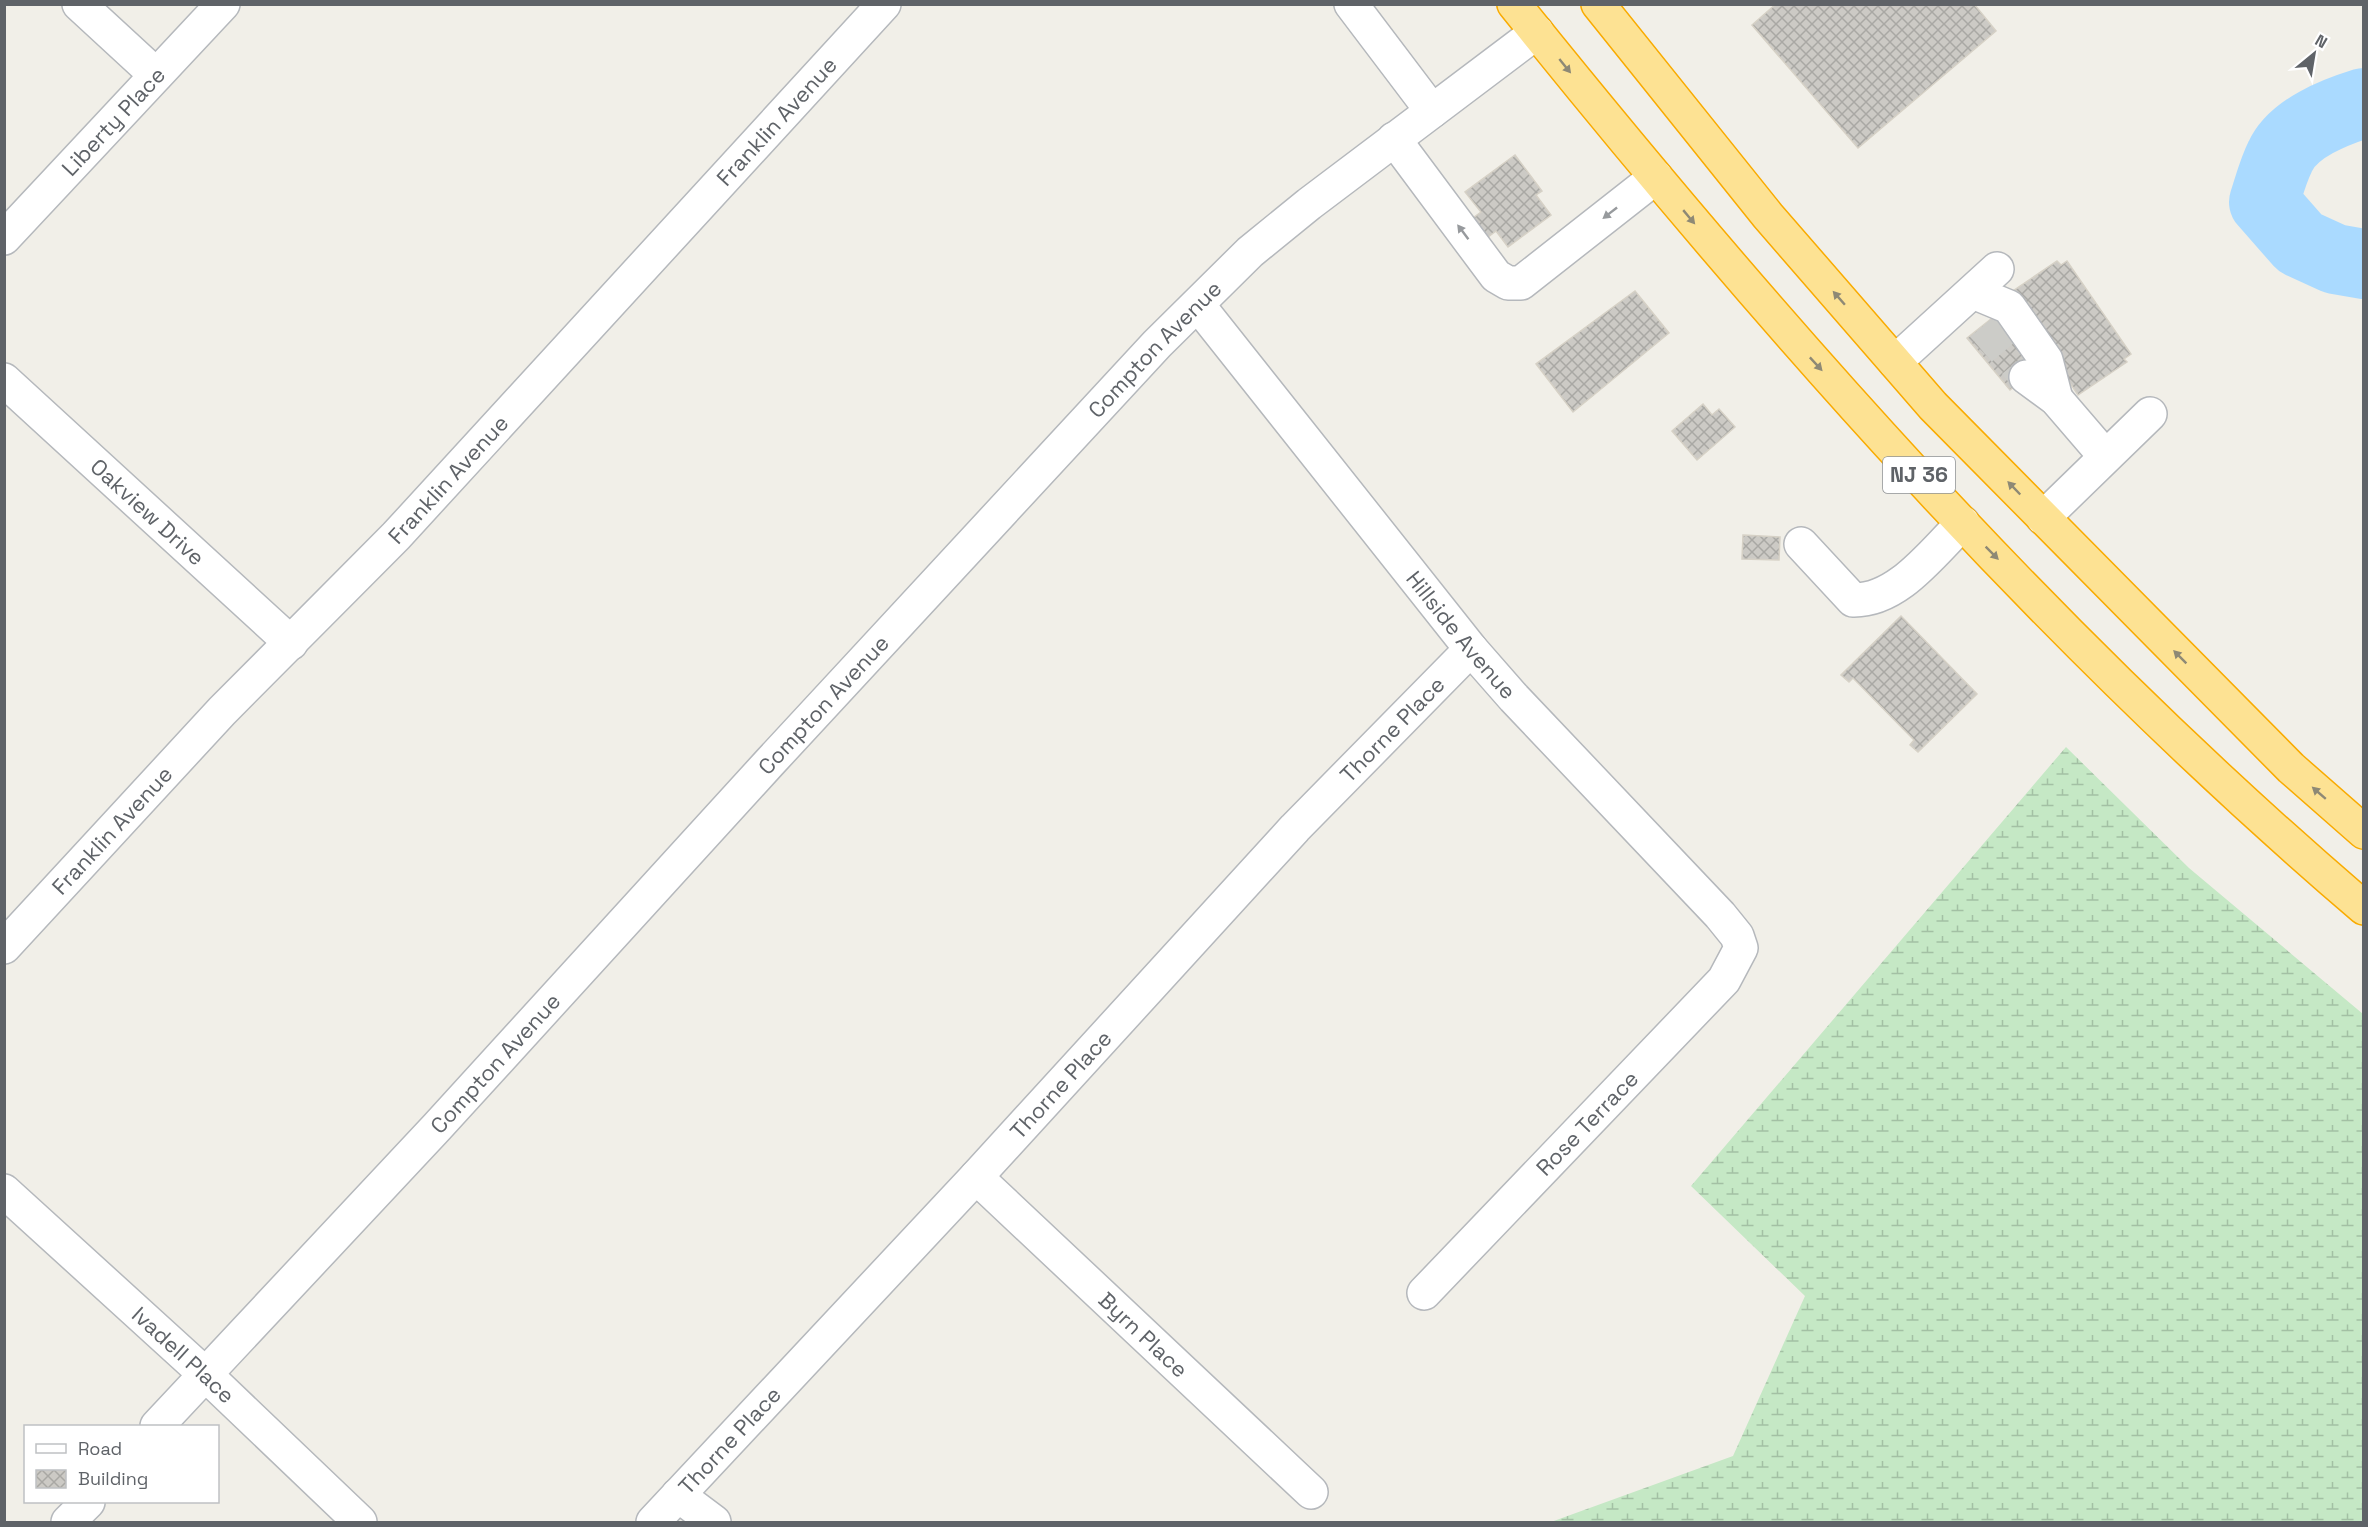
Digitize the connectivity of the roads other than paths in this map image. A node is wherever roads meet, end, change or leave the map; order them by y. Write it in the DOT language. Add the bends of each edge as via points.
graph roads {
  1 [pos="79,4"];
  2 [pos="223,4"];
  3 [pos="884,4"];
  4 [pos="1351,4"];
  5 [pos="1514,4"];
  6 [pos="1598,4"];
  7 [pos="1537,32"];
  8 [pos="156,75"];
  9 [pos="1432,111"];
  10 [pos="1394,140"];
  11 [pos="1656,177"];
  12 [pos="4,238"];
  13 [pos="1997,269"];
  14 [pos="1972,292"];
  15 [pos="1197,305"];
  16 [pos="1983,326"];
  17 [pos="1895,362"];
  18 [pos="2026,377"];
  19 [pos="4,380"];
  20 [pos="2056,399"];
  21 [pos="2150,414"];
  22 [pos="2105,456"];
  23 [pos="2043,518"];
  24 [pos="1963,523"];
  25 [pos="1801,544"];
  26 [pos="291,643"];
  27 [pos="1471,649"];
  28 [pos="2364,832"];
  29 [pos="2364,908"];
  30 [pos="4,947"];
  31 [pos="1741,948"];
  32 [pos="976,1177"];
  33 [pos="4,1191"];
  34 [pos="1424,1293"];
  35 [pos="205,1374"];
  36 [pos="158,1425"];
  37 [pos="1311,1492"];
  38 [pos="678,1495"];
  39 [pos="87,1503"];
  40 [pos="68,1522"];
  41 [pos="360,1522"];
  42 [pos="653,1522"];
  43 [pos="714,1522"];
  1 -- 8 [label="street"];
  2 -- 8 [label="street, Liberty Place"];
  3 -- 26 [label="street, Franklin Avenue" via="396,536"];
  4 -- 9 [label="street"];
  5 -- 7 [label="highway, NJ 36"];
  17 -- 6 [label="highway, NJ 36, one-way" via="1768,216"];
  7 -- 9 [label="street, Compton Avenue"];
  7 -- 11 [label="highway, NJ 36, one-way"];
  8 -- 12 [label="street, Liberty Place"];
  9 -- 10 [label="street, Compton Avenue"];
  11 -- 10 [label="street, one-way" via="1521,283 1508,283 1496,276"];
  10 -- 15 [label="street, Compton Avenue" via="1250,252"];
  11 -- 24 [label="highway, NJ 36, one-way" via="1791,337"];
  13 -- 14 [label="street"];
  14 -- 16 [label="street"];
  14 -- 17 [label="street"];
  14 -- 20 [label="street" via="2009,307 2046,360"];
  15 -- 27 [label="street, Hillside Avenue"];
  15 -- 35 [label="street, Compton Avenue"];
  23 -- 17 [label="highway, NJ 36, one-way"];
  18 -- 20 [label="street"];
  19 -- 26 [label="street, Oakview Drive"];
  20 -- 22 [label="street"];
  21 -- 22 [label="street"];
  22 -- 23 [label="street"];
  28 -- 23 [label="highway, NJ 36, one-way" via="2291,768"];
  24 -- 25 [label="street" via="1894,589 1869,600 1853,600"];
  24 -- 29 [label="highway, NJ 36, one-way" via="2155,717"];
  26 -- 30 [label="street, Franklin Avenue" via="222,711"];
  27 -- 31 [label="street, Hillside Avenue" via="1720,915 1737,936"];
  27 -- 32 [label="street, Thorne Place" via="1295,828"];
  31 -- 34 [label="street, Rose Terrace" via="1724,980"];
  32 -- 37 [label="street, Byrn Place"];
  32 -- 38 [label="street, Thorne Place"];
  33 -- 35 [label="street, Ivadell Place"];
  35 -- 36 [label="street, Compton Avenue"];
  35 -- 41 [label="street, Ivadell Place"];
  38 -- 42 [label="street, Thorne Place"];
  38 -- 43 [label="street"];
  39 -- 40 [label="street"];
}
